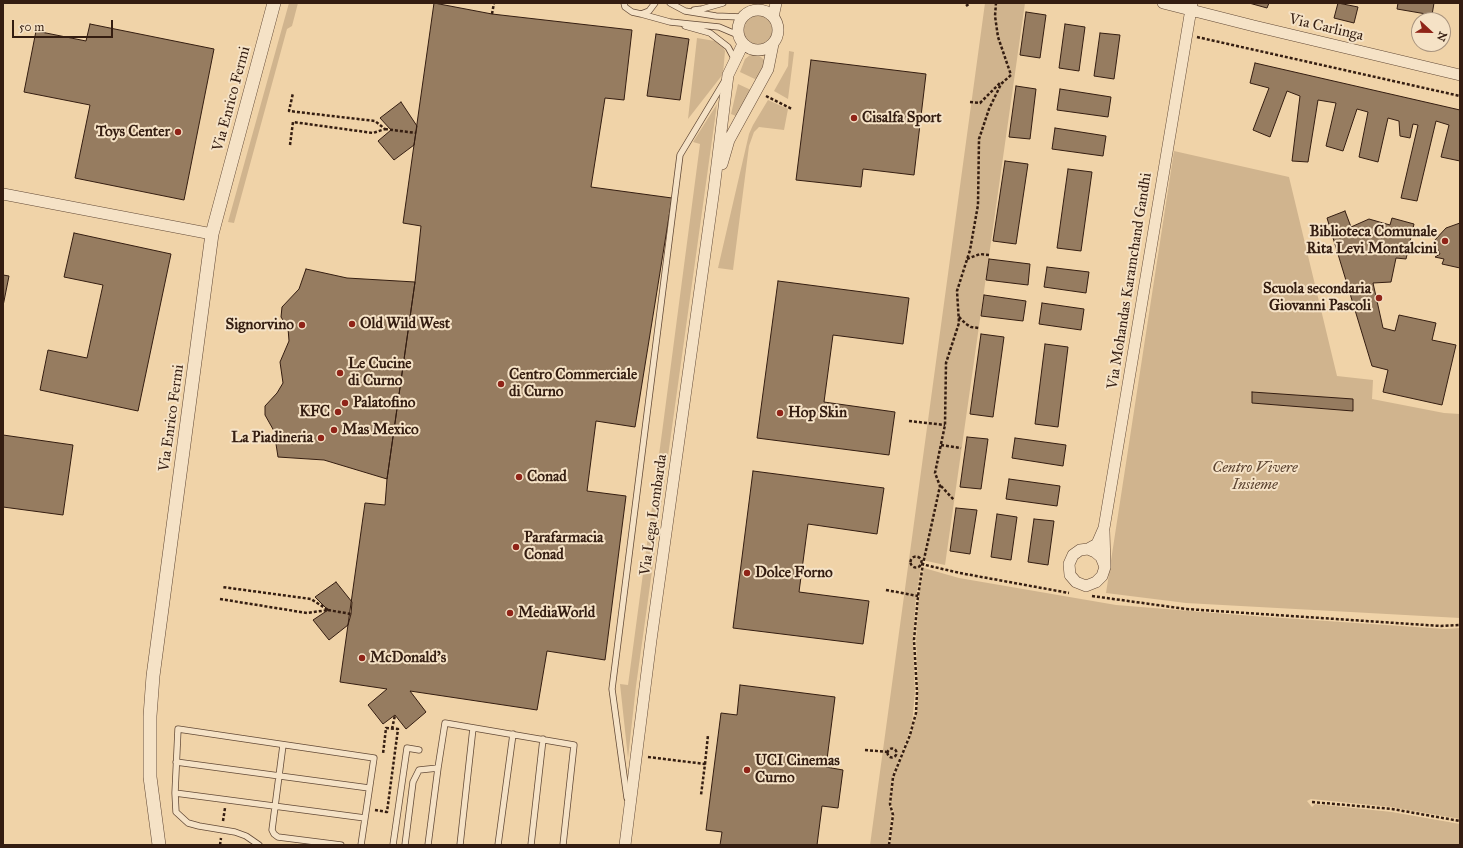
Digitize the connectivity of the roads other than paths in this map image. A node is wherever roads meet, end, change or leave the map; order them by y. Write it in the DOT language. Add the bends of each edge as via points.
graph roads {
  1 [pos="274,3"];
  2 [pos="624,3"];
  3 [pos="655,3"];
  4 [pos="670,3"];
  5 [pos="723,3"];
  6 [pos="743,3"];
  7 [pos="776,3"];
  8 [pos="1163,3"];
  9 [pos="1191,7"];
  10 [pos="685,11"];
  11 [pos="641,14"];
  12 [pos="773,16"];
  13 [pos="741,17"];
  14 [pos="670,22"];
  15 [pos="740,40"];
  16 [pos="773,44"];
  17 [pos="735,60"];
  18 [pos="728,75"];
  19 [pos="1460,75"];
  20 [pos="714,189"];
  21 [pos="3,194"];
  22 [pos="212,234"];
  23 [pos="1104,528"];
  24 [pos="1088,549"];
  25 [pos="1104,567"];
  26 [pos="474,728"];
  27 [pos="513,734"];
  28 [pos="543,739"];
  29 [pos="283,745"];
  30 [pos="419,750"];
  31 [pos="176,762"];
  32 [pos="438,768"];
  33 [pos="279,776"];
  34 [pos="369,788"];
  35 [pos="175,792"];
  36 [pos="275,806"];
  37 [pos="629,813"];
  38 [pos="365,818"];
  39 [pos="246,836"];
  40 [pos="564,837"];
  41 [pos="159,845"];
  42 [pos="251,845"];
  43 [pos="259,845"];
  44 [pos="341,845"];
  45 [pos="361,845"];
  46 [pos="393,845"];
  47 [pos="405,845"];
  48 [pos="428,845"];
  49 [pos="460,845"];
  50 [pos="498,845"];
  51 [pos="531,845"];
  52 [pos="563,845"];
  53 [pos="569,845"];
  54 [pos="625,845"];
  1 -- 22 [label="street, Via Enrico Fermi"];
  2 -- 11 [label="lane" via="632,12"];
  3 -- 11 [label="lane"];
  4 -- 10 [label="lane"];
  5 -- 10 [label="lane"];
  6 -- 13 [label="street, Via Lega Lombarda"];
  7 -- 12 [label="street, Via Lega Lombarda"];
  8 -- 9 [label="street, Via Carlinga"];
  9 -- 19 [label="street, Via Carlinga"];
  9 -- 23 [label="street, Via Mohandas Karamchand Gandhi"];
  10 -- 13 [label="lane"];
  11 -- 14 [label="lane"];
  12 -- 13 [label="street" via="757,9"];
  12 -- 16 [label="street, Via Lega Lombarda" via="778,27"];
  13 -- 15 [label="street, Via Lega Lombarda" via="738,23"];
  14 -- 15 [label="lane" via="719,27"];
  14 -- 17 [label="lane" via="710,33 728,47"];
  15 -- 16 [label="street" via="755,50"];
  15 -- 17 [label="street, Via Lega Lombarda"];
  16 -- 20 [label="street, Via Lega Lombarda" via="768,69 729,140"];
  17 -- 18 [label="street, Via Lega Lombarda"];
  18 -- 20 [label="street, Via Lega Lombarda"];
  18 -- 37 [label="lane" via="680,155 612,689"];
  20 -- 37 [label="street, Via Lega Lombarda"];
  21 -- 22 [label="street"];
  22 -- 41 [label="street, Via Enrico Fermi" via="154,668 150,716 150,777"];
  23 -- 24 [label="street, Via Mohandas Karamchand Gandhi" via="1097,544"];
  23 -- 25 [label="street"];
  24 -- 25 [label="street" via="1101,557"];
  24 -- 25 [label="street, Via Mohandas Karamchand Gandhi" via="1080,550 1073,555 1069,564 1070,575 1076,582 1086,586 1096,582 1102,576"];
  26 -- 27 [label="lane"];
  26 -- 32 [label="lane" via="445,723"];
  26 -- 49 [label="lane"];
  27 -- 28 [label="lane"];
  27 -- 50 [label="lane"];
  28 -- 40 [label="lane" via="574,745"];
  28 -- 51 [label="lane"];
  29 -- 31 [label="lane" via="178,730"];
  29 -- 33 [label="lane"];
  29 -- 34 [label="lane" via="374,758"];
  30 -- 46 [label="lane" via="407,748"];
  31 -- 33 [label="lane"];
  31 -- 35 [label="lane"];
  32 -- 47 [label="lane" via="419,770 413,782"];
  32 -- 48 [label="lane"];
  33 -- 34 [label="lane"];
  33 -- 36 [label="lane"];
  34 -- 38 [label="lane"];
  35 -- 36 [label="lane"];
  35 -- 39 [label="lane" via="176,812 188,823"];
  36 -- 38 [label="lane"];
  36 -- 44 [label="lane" via="272,830 274,834"];
  37 -- 54 [label="street, Via Lega Lombarda"];
  38 -- 45 [label="lane"];
  39 -- 42 [label="lane"];
  39 -- 43 [label="lane"];
  40 -- 52 [label="lane"];
  40 -- 53 [label="lane"];
}
